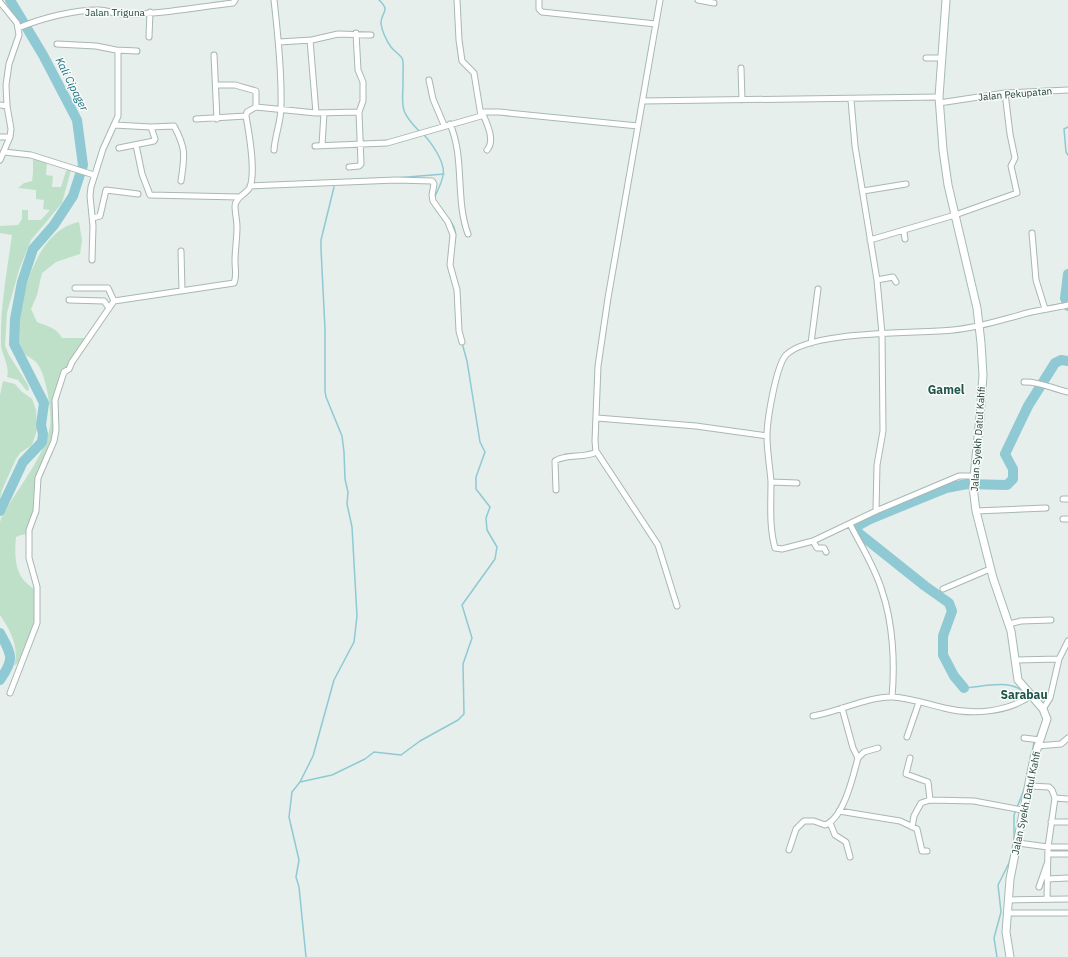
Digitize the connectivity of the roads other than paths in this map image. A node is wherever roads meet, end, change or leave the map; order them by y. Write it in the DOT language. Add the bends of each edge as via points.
graph roads {
  1 [pos="235,0"];
  2 [pos="274,0"];
  3 [pos="457,0"];
  4 [pos="539,0"];
  5 [pos="660,0"];
  6 [pos="698,0"];
  7 [pos="946,0"];
  8 [pos="0,2"];
  9 [pos="714,3"];
  10 [pos="150,12"];
  11 [pos="656,24"];
  12 [pos="20,27"];
  13 [pos="356,33"];
  14 [pos="371,35"];
  15 [pos="149,37"];
  16 [pos="310,40"];
  17 [pos="279,42"];
  18 [pos="57,44"];
  19 [pos="118,51"];
  20 [pos="136,51"];
  21 [pos="214,55"];
  22 [pos="926,58"];
  23 [pos="942,58"];
  24 [pos="741,68"];
  25 [pos="429,80"];
  26 [pos="216,85"];
  27 [pos="1068,90"];
  28 [pos="1005,93"];
  29 [pos="742,100"];
  30 [pos="851,100"];
  31 [pos="939,100"];
  32 [pos="643,101"];
  33 [pos="0,106"];
  34 [pos="7,106"];
  35 [pos="256,107"];
  36 [pos="281,109"];
  37 [pos="360,112"];
  38 [pos="482,112"];
  39 [pos="316,113"];
  40 [pos="324,113"];
  41 [pos="246,116"];
  42 [pos="196,119"];
  43 [pos="217,119"];
  44 [pos="114,125"];
  45 [pos="447,125"];
  46 [pos="638,126"];
  47 [pos="151,127"];
  48 [pos="0,137"];
  49 [pos="10,137"];
  50 [pos="362,144"];
  51 [pos="136,145"];
  52 [pos="315,146"];
  53 [pos="322,146"];
  54 [pos="119,148"];
  55 [pos="274,150"];
  56 [pos="487,150"];
  57 [pos="4,152"];
  58 [pos="0,160"];
  59 [pos="349,167"];
  60 [pos="94,175"];
  61 [pos="181,180"];
  62 [pos="906,184"];
  63 [pos="250,186"];
  64 [pos="863,191"];
  65 [pos="138,194"];
  66 [pos="238,197"];
  67 [pos="955,215"];
  68 [pos="93,218"];
  69 [pos="904,232"];
  70 [pos="1032,233"];
  71 [pos="468,234"];
  72 [pos="905,239"];
  73 [pos="870,240"];
  74 [pos="181,251"];
  75 [pos="92,260"];
  76 [pos="877,280"];
  77 [pos="896,282"];
  78 [pos="75,288"];
  79 [pos="818,289"];
  80 [pos="182,291"];
  81 [pos="69,300"];
  82 [pos="114,301"];
  83 [pos="1068,305"];
  84 [pos="109,308"];
  85 [pos="1045,309"];
  86 [pos="980,326"];
  87 [pos="882,334"];
  88 [pos="462,342"];
  89 [pos="811,343"];
  90 [pos="1024,382"];
  91 [pos="1068,392"];
  92 [pos="597,418"];
  93 [pos="767,436"];
  94 [pos="596,451"];
  95 [pos="974,476"];
  96 [pos="771,482"];
  97 [pos="797,483"];
  98 [pos="556,490"];
  99 [pos="1046,508"];
  100 [pos="876,511"];
  101 [pos="976,511"];
  102 [pos="850,524"];
  103 [pos="813,541"];
  104 [pos="826,552"];
  105 [pos="990,569"];
  106 [pos="943,589"];
  107 [pos="677,606"];
  108 [pos="1051,620"];
  109 [pos="1009,624"];
  110 [pos="1068,641"];
  111 [pos="1059,659"];
  112 [pos="1015,660"];
  113 [pos="10,693"];
  114 [pos="892,697"];
  115 [pos="1030,697"];
  116 [pos="919,702"];
  117 [pos="842,708"];
  118 [pos="1043,709"];
  119 [pos="813,716"];
  120 [pos="907,736"];
  121 [pos="1024,738"];
  122 [pos="1068,738"];
  123 [pos="1036,741"];
  124 [pos="878,748"];
  125 [pos="858,758"];
  126 [pos="910,758"];
  127 [pos="1029,786"];
  128 [pos="1055,798"];
  129 [pos="1068,799"];
  130 [pos="930,800"];
  131 [pos="1018,809"];
  132 [pos="839,811"];
  133 [pos="1051,822"];
  134 [pos="1068,822"];
  135 [pos="830,823"];
  136 [pos="912,826"];
  137 [pos="1018,843"];
  138 [pos="1048,847"];
  139 [pos="1068,847"];
  140 [pos="789,850"];
  141 [pos="927,851"];
  142 [pos="1048,854"];
  143 [pos="1068,854"];
  144 [pos="850,857"];
  145 [pos="1048,864"];
  146 [pos="1068,878"];
  147 [pos="1047,879"];
  148 [pos="1039,888"];
  149 [pos="1047,899"];
  150 [pos="1068,899"];
  151 [pos="1008,900"];
  152 [pos="1068,913"];
  153 [pos="1007,914"];
  154 [pos="1010,957"];
  1 -- 10 [label="street, Jalan Triguna" via="233,3"];
  2 -- 17 [label="street"];
  3 -- 38 [label="street" via="462,61 474,73"];
  4 -- 11 [label="street" via="539,9 542,12"];
  5 -- 11 [label="street"];
  6 -- 9 [label="street"];
  7 -- 23 [label="street, Jalan Syekh Datul Kahfi"];
  8 -- 12 [label="street"];
  10 -- 12 [label="street, Jalan Triguna" via="122,14 99,10 66,14"];
  10 -- 15 [label="street"];
  11 -- 32 [label="street"];
  12 -- 34 [label="street" via="8,64"];
  13 -- 14 [label="street"];
  13 -- 16 [label="street"];
  13 -- 37 [label="street" via="358,70 363,82"];
  16 -- 17 [label="street"];
  16 -- 39 [label="street"];
  17 -- 36 [label="street"];
  18 -- 19 [label="street" via="105,47"];
  19 -- 20 [label="street"];
  19 -- 44 [label="street" via="119,109"];
  21 -- 26 [label="street"];
  22 -- 23 [label="street"];
  23 -- 31 [label="street, Jalan Syekh Datul Kahfi"];
  24 -- 29 [label="street"];
  25 -- 45 [label="street" via="433,99"];
  26 -- 35 [label="street" via="235,85 256,91"];
  26 -- 43 [label="street"];
  27 -- 28 [label="street, Jalan Pekupatan"];
  28 -- 31 [label="street, Jalan Pekupatan"];
  28 -- 67 [label="street" via="1016,158 1011,166 1017,193"];
  29 -- 30 [label="street, Jalan Pekupatan"];
  29 -- 32 [label="street, Jalan Pekupatan"];
  30 -- 31 [label="street, Jalan Pekupatan"];
  30 -- 64 [label="street" via="855,146"];
  31 -- 67 [label="street, Jalan Syekh Datul Kahfi" via="946,172"];
  32 -- 46 [label="street"];
  33 -- 34 [label="street"];
  34 -- 49 [label="street"];
  35 -- 36 [label="street"];
  35 -- 41 [label="street" via="247,112"];
  36 -- 39 [label="street"];
  36 -- 55 [label="street" via="279,125 274,136"];
  37 -- 40 [label="street"];
  37 -- 50 [label="street"];
  38 -- 45 [label="street" via="481,116"];
  38 -- 46 [label="street"];
  38 -- 56 [label="street" via="490,137"];
  39 -- 40 [label="street"];
  40 -- 53 [label="street"];
  41 -- 43 [label="street"];
  41 -- 63 [label="street" via="251,144"];
  42 -- 43 [label="street"];
  44 -- 47 [label="street"];
  44 -- 60 [label="street"];
  45 -- 50 [label="street" via="387,143"];
  45 -- 71 [label="street" via="456,140 460,191"];
  46 -- 92 [label="street" via="598,366"];
  47 -- 51 [label="street" via="154,140"];
  47 -- 61 [label="street" via="175,127 182,140 184,154"];
  48 -- 49 [label="street"];
  49 -- 57 [label="street"];
  50 -- 53 [label="street"];
  50 -- 59 [label="street" via="361,164"];
  51 -- 54 [label="street"];
  51 -- 66 [label="street" via="142,174 150,195"];
  52 -- 53 [label="street"];
  57 -- 58 [label="street"];
  57 -- 60 [label="street" via="31,155"];
  60 -- 68 [label="street" via="90,196"];
  62 -- 64 [label="street"];
  63 -- 66 [label="street"];
  63 -- 88 [label="street" via="432,181 433,201 448,222 453,235 450,265 457,290"];
  64 -- 73 [label="street"];
  65 -- 68 [label="street" via="106,190 100,216"];
  66 -- 80 [label="street" via="235,206 237,231 234,283"];
  67 -- 69 [label="street"];
  67 -- 86 [label="street, Jalan Syekh Datul Kahfi"];
  68 -- 75 [label="street"];
  69 -- 72 [label="street"];
  69 -- 73 [label="street"];
  70 -- 85 [label="street" via="1036,280"];
  73 -- 76 [label="street"];
  74 -- 80 [label="street"];
  76 -- 77 [label="street" via="893,277"];
  76 -- 87 [label="street"];
  78 -- 82 [label="street" via="108,288"];
  79 -- 89 [label="street"];
  80 -- 82 [label="street"];
  81 -- 84 [label="street" via="104,301"];
  82 -- 84 [label="street"];
  83 -- 85 [label="street"];
  84 -- 113 [label="street" via="67,370 56,400 54,440 38,478 36,511 28,539 28,558 37,587 37,623"];
  85 -- 86 [label="street"];
  86 -- 87 [label="street" via="935,332"];
  86 -- 95 [label="street, Jalan Syekh Datul Kahfi" via="982,375"];
  87 -- 89 [label="street" via="838,337"];
  87 -- 100 [label="street" via="883,431 877,465"];
  89 -- 93 [label="street" via="796,348 786,355 781,363"];
  90 -- 91 [label="street" via="1037,382"];
  92 -- 93 [label="street" via="696,426"];
  92 -- 94 [label="street"];
  93 -- 96 [label="street"];
  94 -- 98 [label="street" via="555,461"];
  94 -- 107 [label="street" via="658,545"];
  95 -- 100 [label="street" via="959,476"];
  95 -- 101 [label="street, Jalan Syekh Datul Kahfi"];
  96 -- 97 [label="street"];
  96 -- 103 [label="street" via="771,518 775,548 782,549"];
  99 -- 101 [label="street"];
  100 -- 102 [label="street"];
  101 -- 105 [label="street, Jalan Syekh Datul Kahfi"];
  102 -- 103 [label="street"];
  102 -- 114 [label="street" via="869,559 884,597 891,636"];
  103 -- 104 [label="street" via="817,548 824,548"];
  105 -- 106 [label="street"];
  105 -- 109 [label="street, Jalan Syekh Datul Kahfi"];
  108 -- 109 [label="street"];
  109 -- 112 [label="street, Jalan Syekh Datul Kahfi"];
  110 -- 111 [label="street"];
  111 -- 112 [label="street"];
  111 -- 118 [label="street" via="1050,698"];
  112 -- 115 [label="street, Jalan Syekh Datul Kahfi" via="1018,680"];
  114 -- 116 [label="street"];
  114 -- 117 [label="street"];
  115 -- 116 [label="street" via="1003,708 983,712 963,711"];
  115 -- 118 [label="street, Jalan Syekh Datul Kahfi"];
  116 -- 120 [label="street"];
  117 -- 119 [label="street"];
  117 -- 125 [label="street"];
  118 -- 123 [label="street, Jalan Syekh Datul Kahfi" via="1047,724"];
  121 -- 123 [label="street"];
  122 -- 123 [label="street" via="1062,744"];
  123 -- 127 [label="street, Jalan Syekh Datul Kahfi"];
  124 -- 125 [label="street" via="864,752"];
  125 -- 132 [label="street" via="849,791"];
  126 -- 130 [label="street" via="906,774 928,782"];
  127 -- 128 [label="street" via="1049,787"];
  127 -- 131 [label="street, Jalan Syekh Datul Kahfi"];
  128 -- 129 [label="street"];
  128 -- 133 [label="street"];
  130 -- 131 [label="street" via="974,801"];
  130 -- 136 [label="street" via="921,803"];
  131 -- 137 [label="street, Jalan Syekh Datul Kahfi"];
  132 -- 135 [label="street"];
  132 -- 136 [label="street" via="900,821"];
  133 -- 134 [label="street"];
  133 -- 138 [label="street"];
  135 -- 140 [label="street" via="820,825 814,821 804,821 796,829"];
  135 -- 144 [label="street" via="835,835 846,842"];
  136 -- 141 [label="street" via="918,830 922,851"];
  137 -- 138 [label="street"];
  137 -- 151 [label="street, Jalan Syekh Datul Kahfi"];
  138 -- 139 [label="street"];
  138 -- 142 [label="street"];
  142 -- 143 [label="street"];
  142 -- 145 [label="street"];
  145 -- 147 [label="street"];
  145 -- 148 [label="street"];
  146 -- 147 [label="street"];
  147 -- 149 [label="street"];
  149 -- 150 [label="street"];
  149 -- 151 [label="street"];
  151 -- 153 [label="street, Jalan Syekh Datul Kahfi"];
  152 -- 153 [label="street"];
  153 -- 154 [label="street, Jalan Syekh Datul Kahfi" via="1006,932"];
}
